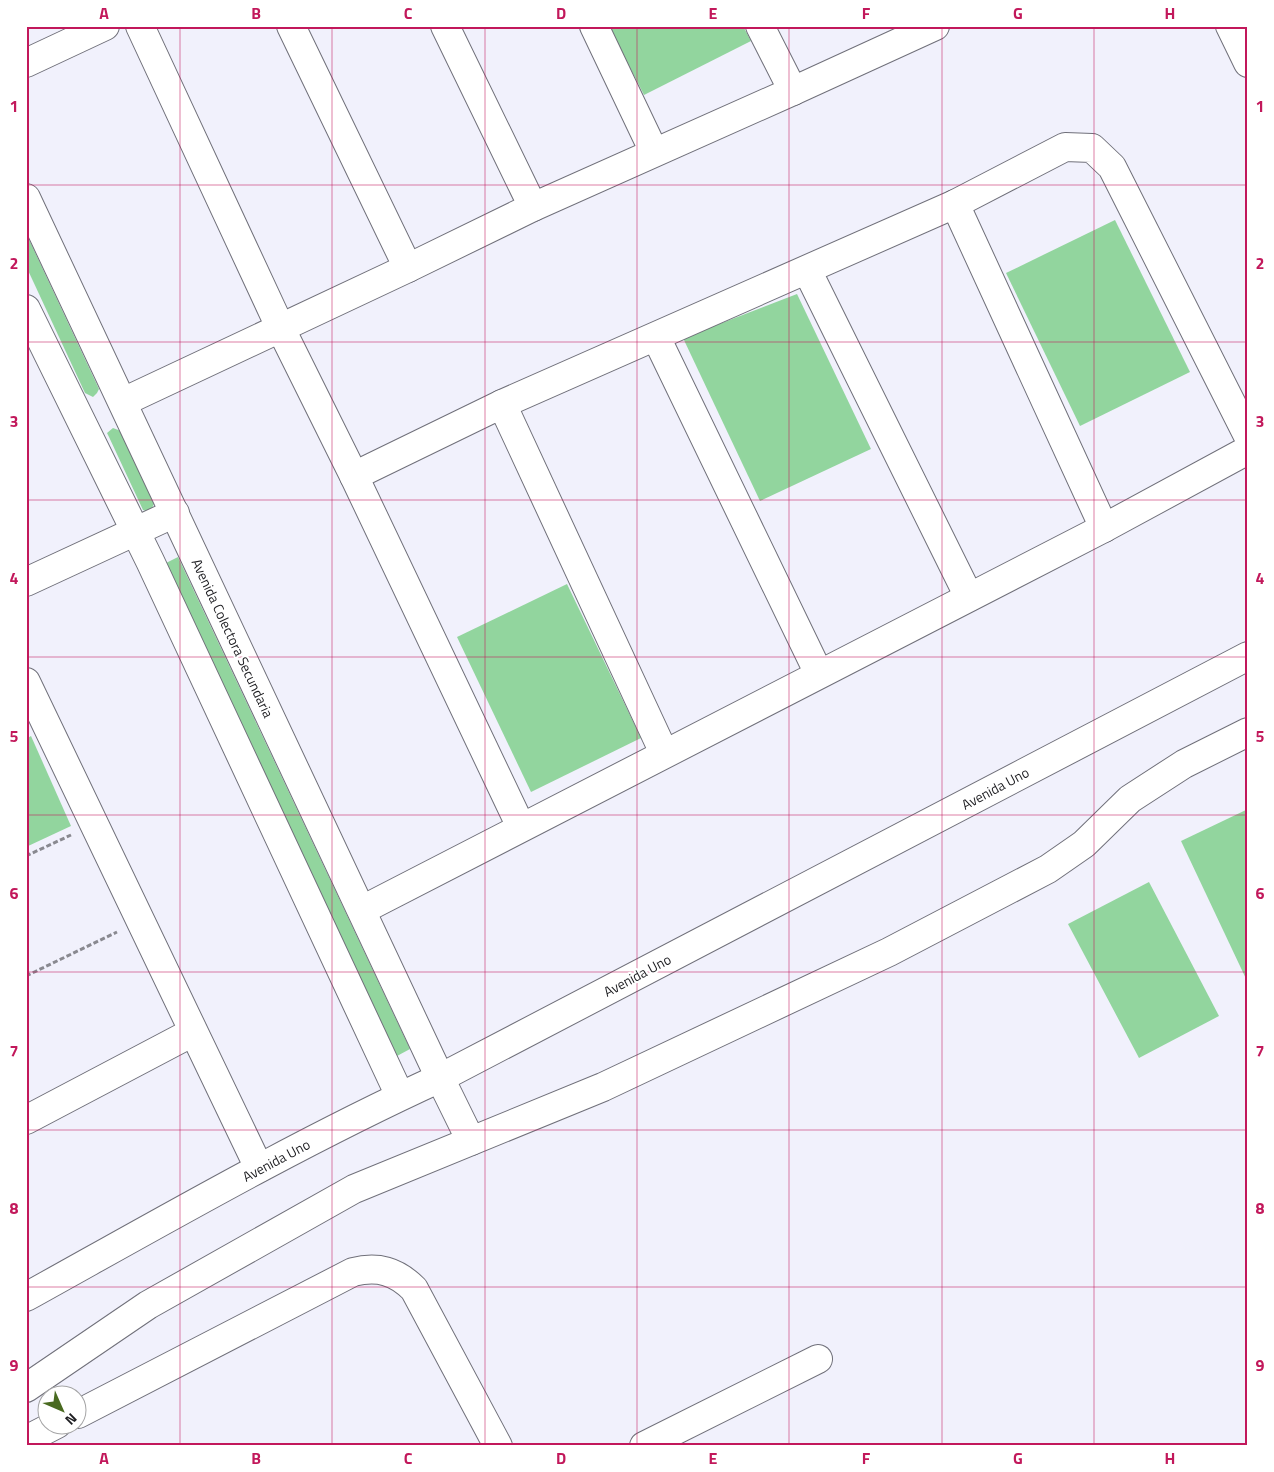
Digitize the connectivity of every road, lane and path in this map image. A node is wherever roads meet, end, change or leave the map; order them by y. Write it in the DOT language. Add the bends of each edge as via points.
graph roads {
  1 [pos="105,26"];
  2 [pos="140,26"];
  3 [pos="292,26"];
  4 [pos="445,26"];
  5 [pos="594,26"];
  6 [pos="760,26"];
  7 [pos="1230,26"];
  8 [pos="918,30"];
  9 [pos="1247,60"];
  10 [pos="26,63"];
  11 [pos="793,91"];
  12 [pos="654,152"];
  13 [pos="26,198"];
  14 [pos="955,204"];
  15 [pos="533,207"];
  16 [pos="408,268"];
  17 [pos="807,270"];
  18 [pos="26,309"];
  19 [pos="280,327"];
  20 [pos="656,337"];
  21 [pos="122,402"];
  22 [pos="502,404"];
  23 [pos="1248,436"];
  24 [pos="1248,450"];
  25 [pos="354,476"];
  26 [pos="175,514"];
  27 [pos="1104,528"];
  28 [pos="134,532"];
  29 [pos="26,582"];
  30 [pos="970,597"];
  31 [pos="1248,656"];
  32 [pos="820,674"];
  33 [pos="26,682"];
  34 [pos="1248,732"];
  35 [pos="664,753"];
  36 [pos="94,824"];
  37 [pos="521,827"];
  38 [pos="26,856"];
  39 [pos="362,910"];
  40 [pos="140,921"];
  41 [pos="26,976"];
  42 [pos="193,1032"];
  43 [pos="440,1078"];
  44 [pos="400,1096"];
  45 [pos="26,1120"];
  46 [pos="471,1141"];
  47 [pos="259,1168"];
  48 [pos="26,1297"];
  49 [pos="818,1359"];
  50 [pos="26,1388"];
  51 [pos="88,1409"];
  52 [pos="38,1434"];
  53 [pos="26,1440"];
  54 [pos="498,1446"];
  55 [pos="644,1446"];
  1 -- 10 [label="street"];
  2 -- 19 [label="street"];
  3 -- 16 [label="street"];
  4 -- 15 [label="street"];
  5 -- 12 [label="street"];
  6 -- 11 [label="street"];
  7 -- 9 [label="street"];
  8 -- 11 [label="street"];
  11 -- 12 [label="street"];
  12 -- 15 [label="street"];
  13 -- 21 [label="street, Avenida Colectora Secundaria"];
  14 -- 17 [label="street"];
  14 -- 23 [label="street" via="1065,148 1092,148 1112,167"];
  14 -- 27 [label="street"];
  15 -- 16 [label="street"];
  16 -- 19 [label="street"];
  17 -- 20 [label="street"];
  17 -- 30 [label="street"];
  18 -- 28 [label="street"];
  19 -- 21 [label="street"];
  19 -- 25 [label="street"];
  20 -- 22 [label="street"];
  20 -- 32 [label="street"];
  21 -- 26 [label="street, Avenida Colectora Secundaria"];
  22 -- 25 [label="street"];
  22 -- 35 [label="street"];
  24 -- 27 [label="street"];
  25 -- 37 [label="street"];
  26 -- 28 [label="street"];
  26 -- 39 [label="street, Avenida Colectora Secundaria"];
  27 -- 30 [label="street"];
  28 -- 29 [label="street"];
  28 -- 44 [label="street"];
  30 -- 32 [label="street"];
  31 -- 43 [label="street, Avenida Uno"];
  32 -- 35 [label="street"];
  33 -- 36 [label="street"];
  34 -- 46 [label="street" via="1184,764 1130,800 1084,844 1048,869 889,952 621,1079"];
  35 -- 37 [label="street"];
  36 -- 38 [label="path"];
  36 -- 40 [label="street"];
  37 -- 39 [label="street"];
  39 -- 43 [label="street, Avenida Colectora Secundaria"];
  40 -- 41 [label="path"];
  40 -- 42 [label="street"];
  42 -- 45 [label="street"];
  42 -- 47 [label="street"];
  43 -- 44 [label="street, Avenida Uno"];
  43 -- 46 [label="street, Avenida Colectora Secundaria"];
  44 -- 47 [label="street, Avenida Uno"];
  46 -- 50 [label="street" via="354,1189 148,1305"];
  47 -- 48 [label="street, Avenida Uno"];
  49 -- 55 [label="street"];
  51 -- 54 [label="street" via="353,1272 378,1269 399,1276 414,1289"];
  52 -- 53 [label="street"];
}
